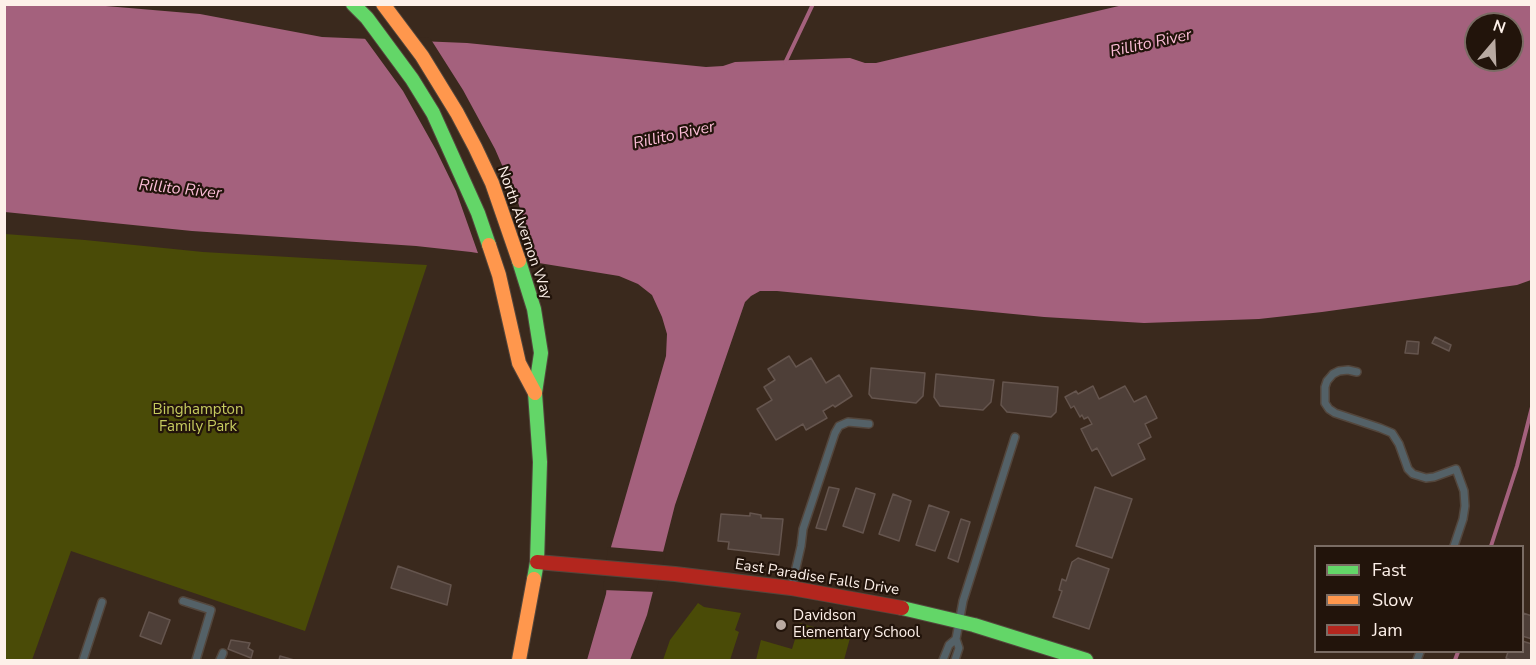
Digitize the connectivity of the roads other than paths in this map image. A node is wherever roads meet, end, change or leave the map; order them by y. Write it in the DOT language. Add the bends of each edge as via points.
graph roads {
  1 [pos="353,4"];
  2 [pos="383,4"];
  3 [pos="1357,372"];
  4 [pos="535,393"];
  5 [pos="869,423"];
  6 [pos="1016,437"];
  7 [pos="1454,545"];
  8 [pos="537,562"];
  9 [pos="791,588"];
  10 [pos="102,602"];
  11 [pos="183,602"];
  12 [pos="958,621"];
  13 [pos="956,639"];
  14 [pos="1059,656"];
  15 [pos="83,660"];
  16 [pos="196,660"];
  17 [pos="519,660"];
  18 [pos="943,660"];
  19 [pos="955,660"];
  20 [pos="1086,660"];
  1 -- 4 [label="main road, North Alvernon Way" via="412,79 433,113 478,213 499,275 519,363"];
  2 -- 4 [label="main road, North Alvernon Way" via="439,83 492,183 534,309 541,353"];
  3 -- 7 [label="lane" via="1333,374 1325,387 1325,403 1335,413 1392,434 1413,474 1426,478 1456,469 1465,506"];
  4 -- 8 [label="main road, North Alvernon Way" via="540,462"];
  5 -- 9 [label="lane" via="848,422 837,429 803,529"];
  6 -- 12 [label="lane"];
  8 -- 9 [label="main road, East Paradise Falls Drive"];
  8 -- 17 [label="main road, North Alvernon Way"];
  9 -- 12 [label="main road, East Paradise Falls Drive"];
  10 -- 15 [label="lane"];
  11 -- 16 [label="lane" via="211,610"];
  12 -- 13 [label="lane"];
  12 -- 14 [label="main road, East Paradise Falls Drive"];
  13 -- 18 [label="lane"];
  13 -- 19 [label="lane" via="959,648"];
  14 -- 20 [label="main road, East Paradise Falls Drive"];
}
